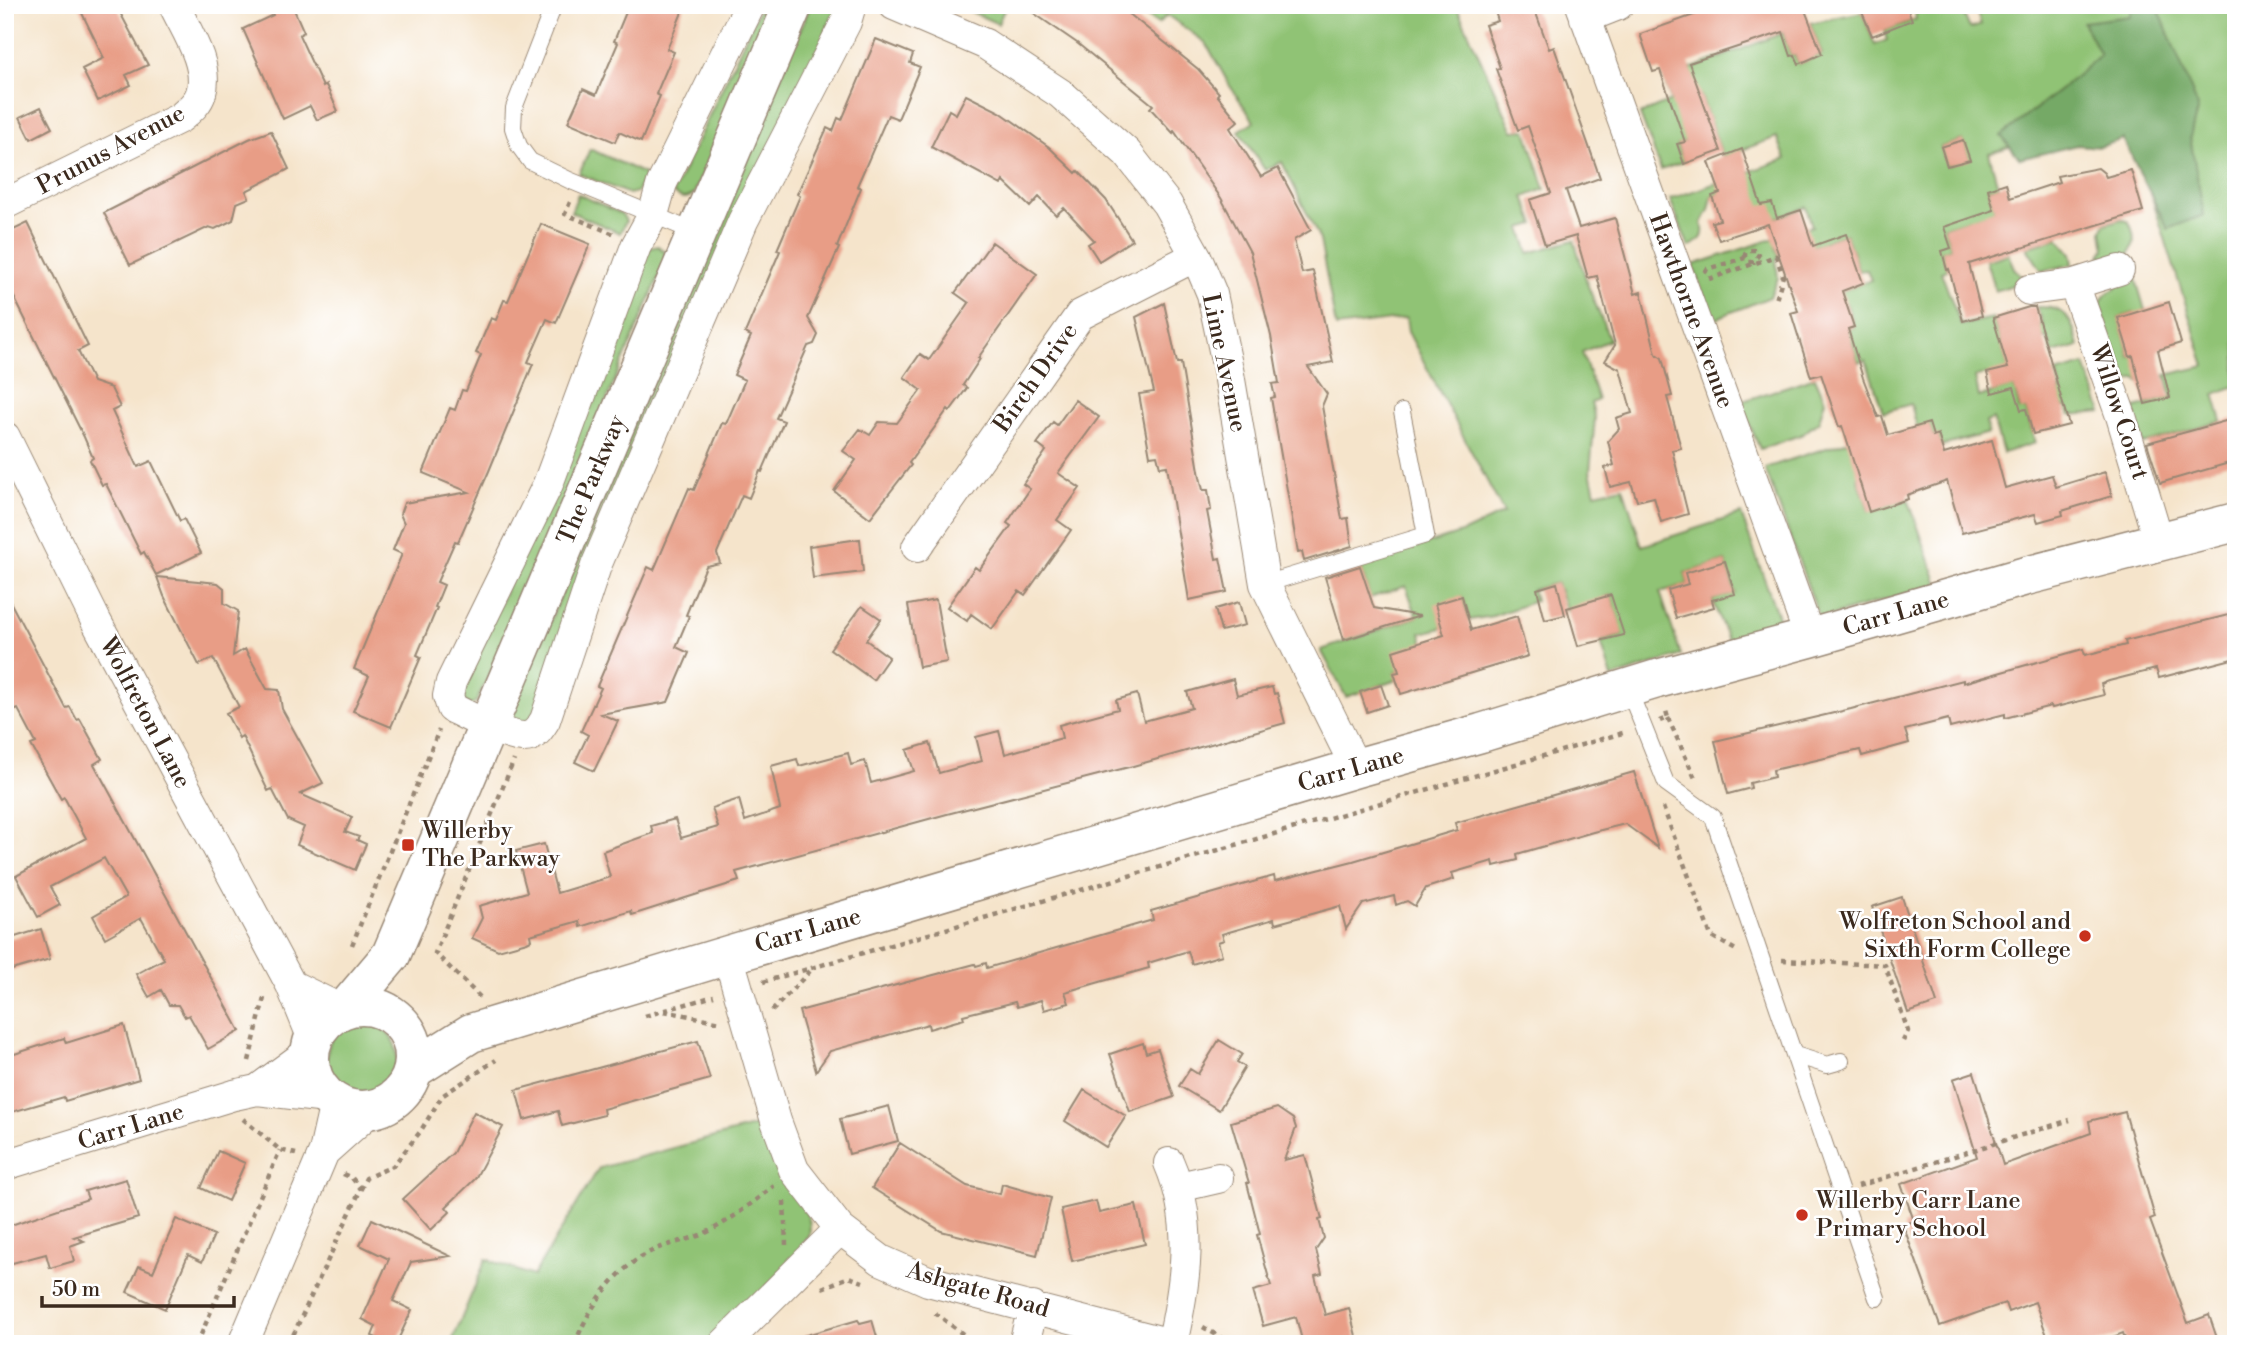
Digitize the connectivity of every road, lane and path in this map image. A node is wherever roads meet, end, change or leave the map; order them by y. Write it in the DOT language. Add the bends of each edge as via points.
graph roads {
  1 [pos="174,5"];
  2 [pos="554,5"];
  3 [pos="750,5"];
  4 [pos="793,5"];
  5 [pos="851,5"];
  6 [pos="894,5"];
  7 [pos="1618,5"];
  8 [pos="1583,12"];
  9 [pos="578,184"];
  10 [pos="5,204"];
  11 [pos="653,215"];
  12 [pos="696,233"];
  13 [pos="636,246"];
  14 [pos="1196,256"];
  15 [pos="1745,258"];
  16 [pos="1755,263"];
  17 [pos="2119,270"];
  18 [pos="2074,284"];
  19 [pos="2029,290"];
  20 [pos="1776,300"];
  21 [pos="1402,412"];
  22 [pos="5,437"];
  23 [pos="2236,522"];
  24 [pos="2159,542"];
  25 [pos="917,547"];
  26 [pos="1265,584"];
  27 [pos="1810,638"];
  28 [pos="1642,684"];
  29 [pos="452,708"];
  30 [pos="1668,718"];
  31 [pos="488,725"];
  32 [pos="1643,726"];
  33 [pos="525,737"];
  34 [pos="1356,768"];
  35 [pos="1660,801"];
  36 [pos="1692,802"];
  37 [pos="352,945"];
  38 [pos="391,955"];
  39 [pos="728,955"];
  40 [pos="1762,959"];
  41 [pos="813,968"];
  42 [pos="759,983"];
  43 [pos="291,985"];
  44 [pos="718,995"];
  45 [pos="344,1009"];
  46 [pos="664,1011"];
  47 [pos="772,1011"];
  48 [pos="761,1013"];
  49 [pos="477,1016"];
  50 [pos="638,1018"];
  51 [pos="732,1020"];
  52 [pos="399,1021"];
  53 [pos="776,1023"];
  54 [pos="1903,1041"];
  55 [pos="311,1045"];
  56 [pos="1795,1055"];
  57 [pos="502,1057"];
  58 [pos="1841,1061"];
  59 [pos="414,1069"];
  60 [pos="257,1090"];
  61 [pos="344,1104"];
  62 [pos="241,1118"];
  63 [pos="2070,1120"];
  64 [pos="280,1150"];
  65 [pos="321,1159"];
  66 [pos="5,1165"];
  67 [pos="794,1170"];
  68 [pos="1218,1178"];
  69 [pos="361,1189"];
  70 [pos="1841,1191"];
  71 [pos="784,1200"];
  72 [pos="840,1229"];
  73 [pos="786,1250"];
  74 [pos="1877,1298"];
  75 [pos="1033,1307"];
  76 [pos="1196,1323"];
  77 [pos="197,1344"];
  78 [pos="243,1344"];
  79 [pos="289,1344"];
  80 [pos="575,1344"];
  81 [pos="724,1344"];
  82 [pos="1024,1344"];
  83 [pos="1172,1344"];
  84 [pos="1232,1344"];
  1 -- 10 [label="street, Prunus Avenue" via="200,62 201,93 193,107 180,118"];
  2 -- 9 [label="lane" via="514,108 513,128 530,161"];
  3 -- 11 [label="street" via="662,183"];
  4 -- 12 [label="street, The Parkway"];
  5 -- 33 [label="street" via="743,221 596,566 545,720 537,733"];
  6 -- 14 [label="street, Lime Avenue" via="985,44 1061,94 1128,153 1167,204"];
  7 -- 8 [label="street, Hawthorne Avenue"];
  8 -- 27 [label="street, Hawthorne Avenue"];
  9 -- 11 [label="lane"];
  9 -- 13 [label="path" via="565,214"];
  11 -- 12 [label="lane"];
  11 -- 13 [label="street"];
  12 -- 31 [label="street, The Parkway"];
  13 -- 29 [label="street" via="548,484 451,682 448,696"];
  14 -- 25 [label="street, Birch Drive" via="1080,315"];
  14 -- 26 [label="street, Lime Avenue" via="1212,295 1229,374"];
  15 -- 16 [label="path"];
  15 -- 16 [label="path" via="1749,250 1756,250"];
  15 -- 16 [label="path" via="1707,269 1706,280"];
  16 -- 20 [label="path" via="1776,256 1785,276"];
  17 -- 18 [label="street"];
  18 -- 19 [label="street"];
  18 -- 24 [label="street, Willow Court"];
  21 -- 26 [label="lane" via="1426,535"];
  22 -- 43 [label="street, Wolfreton Lane" via="96,621"];
  23 -- 24 [label="street, Carr Lane"];
  24 -- 27 [label="street, Carr Lane"];
  26 -- 34 [label="street, Lime Avenue"];
  27 -- 28 [label="street, Carr Lane"];
  28 -- 30 [label="path"];
  28 -- 32 [label="lane"];
  28 -- 34 [label="street, Carr Lane"];
  29 -- 31 [label="street"];
  29 -- 37 [label="path"];
  30 -- 32 [label="path"];
  30 -- 36 [label="path" via="1700,788"];
  31 -- 33 [label="street"];
  31 -- 38 [label="street, The Parkway"];
  32 -- 36 [label="lane" via="1666,783"];
  32 -- 41 [label="path"];
  33 -- 49 [label="path" via="435,953"];
  34 -- 39 [label="street, Carr Lane"];
  35 -- 40 [label="path" via="1711,936 1740,953"];
  36 -- 40 [label="lane" via="1713,817"];
  38 -- 45 [label="street, The Parkway"];
  38 -- 52 [label="street, The Parkway"];
  39 -- 49 [label="street, Carr Lane"];
  39 -- 67 [label="street, Ashgate Road"];
  40 -- 54 [label="path" via="1885,965 1908,1031"];
  40 -- 56 [label="lane"];
  41 -- 42 [label="path"];
  41 -- 47 [label="path"];
  43 -- 45 [label="street"];
  43 -- 55 [label="street, Wolfreton Lane"];
  44 -- 46 [label="path"];
  45 -- 52 [label="street, Carr Lane" via="379,1008"];
  45 -- 55 [label="street, Carr Lane" via="321,1025"];
  46 -- 50 [label="path"];
  46 -- 51 [label="path" via="720,1023"];
  47 -- 48 [label="path"];
  47 -- 53 [label="path"];
  49 -- 52 [label="street, Carr Lane"];
  49 -- 59 [label="street, Carr Lane"];
  52 -- 59 [label="street" via="411,1038"];
  55 -- 60 [label="street, Carr Lane"];
  55 -- 61 [label="street" via="311,1071 317,1086"];
  56 -- 58 [label="lane" via="1827,1065"];
  56 -- 70 [label="lane"];
  57 -- 69 [label="path" via="442,1096 393,1167 366,1178"];
  59 -- 61 [label="street, Carr Lane" via="399,1096 386,1105"];
  60 -- 61 [label="street, Carr Lane"];
  60 -- 66 [label="street, Carr Lane"];
  61 -- 65 [label="street"];
  62 -- 64 [label="path"];
  63 -- 70 [label="path"];
  64 -- 65 [label="path"];
  64 -- 77 [label="path"];
  65 -- 69 [label="path"];
  65 -- 78 [label="street"];
  67 -- 72 [label="street, Ashgate Road"];
  67 -- 80 [label="path" via="733,1217 623,1268"];
  68 -- 83 [label="street" via="1174,1175 1184,1228 1186,1277"];
  69 -- 79 [label="path"];
  70 -- 74 [label="lane"];
  71 -- 73 [label="path"];
  72 -- 75 [label="street, Ashgate Road" via="881,1260 928,1281"];
  72 -- 81 [label="street"];
  75 -- 82 [label="street"];
  75 -- 83 [label="street, Ashgate Road"];
  76 -- 84 [label="path"];
}
